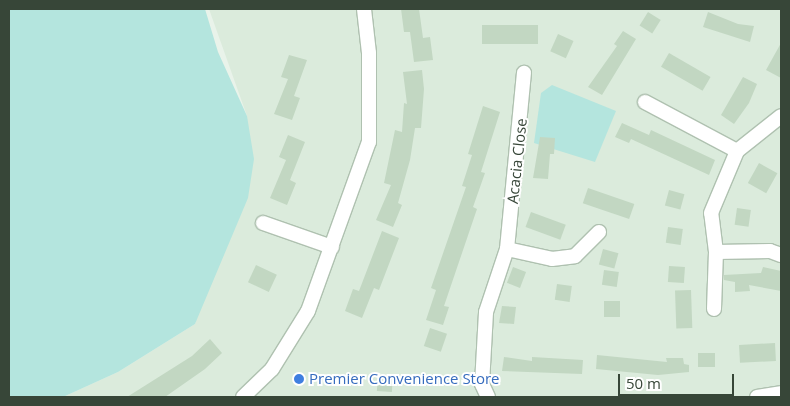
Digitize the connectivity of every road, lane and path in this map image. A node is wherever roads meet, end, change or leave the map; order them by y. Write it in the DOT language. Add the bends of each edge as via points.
graph roads {
  1 [pos="364,9"];
  2 [pos="524,74"];
  3 [pos="645,102"];
  4 [pos="781,116"];
  5 [pos="737,151"];
  6 [pos="263,223"];
  7 [pos="599,232"];
  8 [pos="332,248"];
  9 [pos="507,249"];
  10 [pos="716,252"];
  11 [pos="781,255"];
  12 [pos="714,309"];
  13 [pos="781,392"];
  14 [pos="243,397"];
  15 [pos="488,397"];
  16 [pos="757,397"];
  1 -- 8 [label="street" via="369,53 369,142"];
  2 -- 9 [label="street, Acacia Close"];
  3 -- 5 [label="street"];
  4 -- 5 [label="street"];
  5 -- 10 [label="street" via="711,213"];
  6 -- 8 [label="street"];
  7 -- 9 [label="street" via="575,256 552,259"];
  8 -- 14 [label="street" via="308,311 272,369"];
  9 -- 15 [label="street, Acacia Close" via="486,312 482,384"];
  10 -- 11 [label="street" via="770,251"];
  10 -- 12 [label="street"];
  13 -- 16 [label="street"];
}
